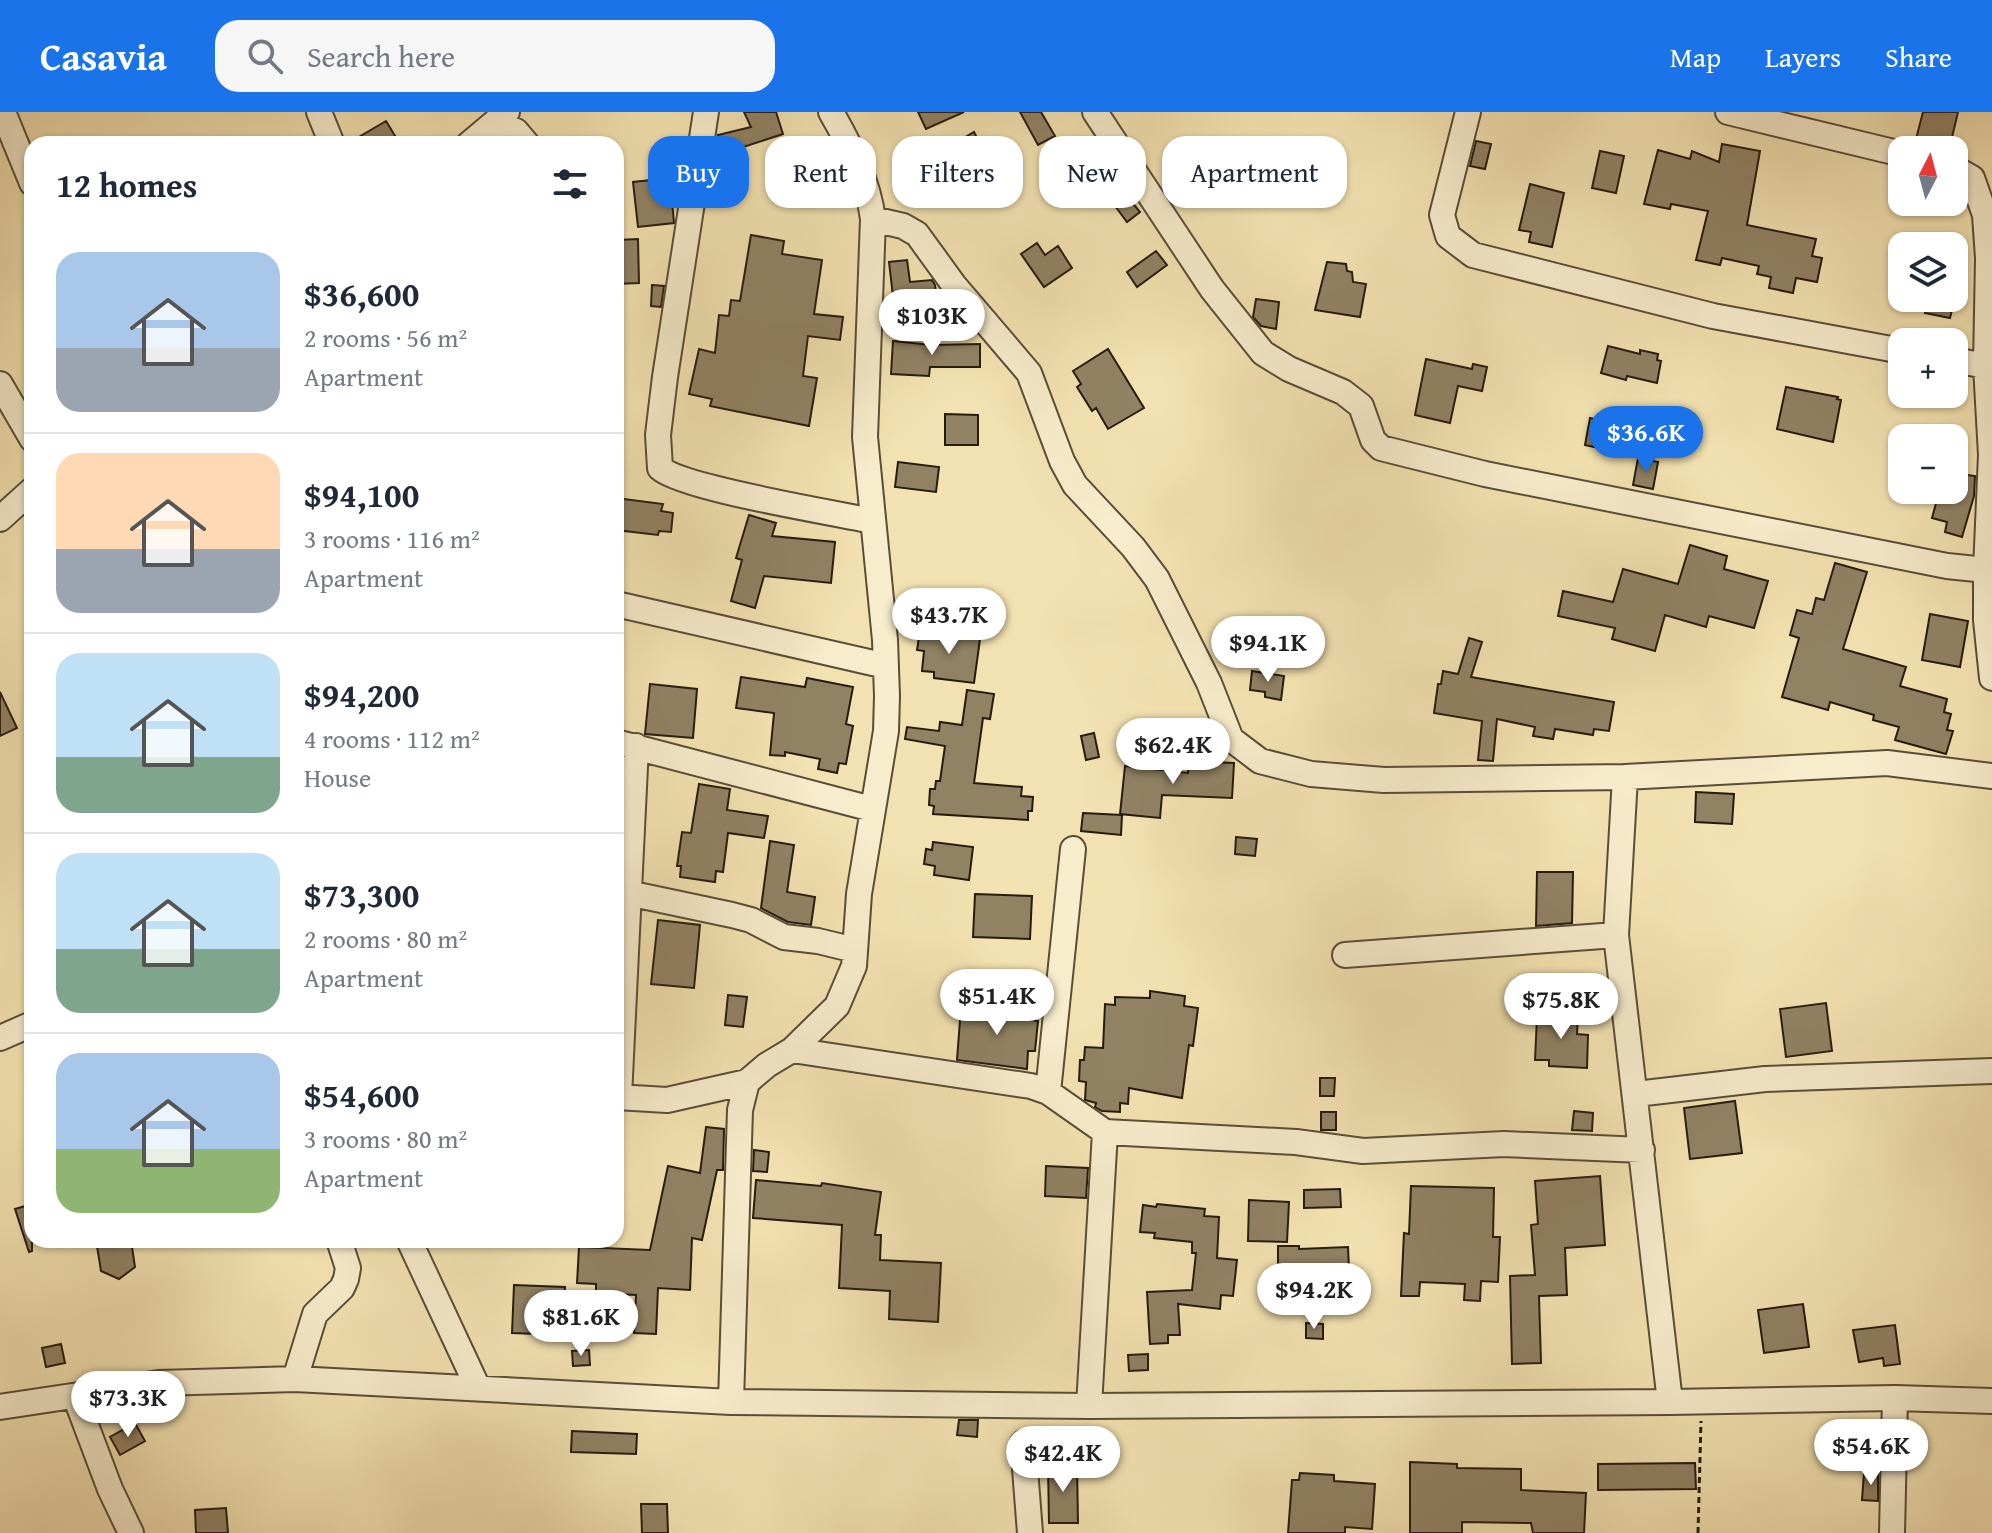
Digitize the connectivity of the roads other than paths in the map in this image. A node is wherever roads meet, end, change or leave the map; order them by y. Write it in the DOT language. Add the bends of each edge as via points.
graph roads {
  1 [pos="3,112"];
  2 [pos="319,112"];
  3 [pos="706,112"];
  4 [pos="831,112"];
  5 [pos="1095,112"];
  6 [pos="1468,112"];
  7 [pos="1728,112"];
  8 [pos="502,116"];
  9 [pos="329,136"];
  10 [pos="478,136"];
  11 [pos="520,136"];
  12 [pos="1888,151"];
  13 [pos="24,163"];
  14 [pos="1968,176"];
  15 [pos="873,219"];
  16 [pos="1888,348"];
  17 [pos="1968,363"];
  18 [pos="1986,366"];
  19 [pos="0,384"];
  20 [pos="24,425"];
  21 [pos="24,497"];
  22 [pos="0,519"];
  23 [pos="873,521"];
  24 [pos="1986,570"];
  25 [pos="624,606"];
  26 [pos="886,666"];
  27 [pos="1992,678"];
  28 [pos="626,744"];
  29 [pos="1992,776"];
  30 [pos="1625,777"];
  31 [pos="872,809"];
  32 [pos="1073,849"];
  33 [pos="624,888"];
  34 [pos="1616,935"];
  35 [pos="855,950"];
  36 [pos="1345,955"];
  37 [pos="24,1028"];
  38 [pos="0,1038"];
  39 [pos="792,1050"];
  40 [pos="1992,1071"];
  41 [pos="747,1082"];
  42 [pos="1048,1092"];
  43 [pos="1636,1094"];
  44 [pos="624,1097"];
  45 [pos="1105,1132"];
  46 [pos="1642,1150"];
  47 [pos="342,1248"];
  48 [pos="413,1248"];
  49 [pos="295,1379"];
  50 [pos="478,1388"];
  51 [pos="75,1396"];
  52 [pos="1895,1398"];
  53 [pos="1992,1401"];
  54 [pos="731,1402"];
  55 [pos="1670,1402"];
  56 [pos="1089,1406"];
  57 [pos="0,1407"];
  58 [pos="1023,1443"];
  59 [pos="131,1533"];
  60 [pos="1030,1533"];
  61 [pos="1892,1533"];
  1 -- 13 [label="street"];
  2 -- 9 [label="street"];
  3 -- 23 [label="street" via="665,377 660,468 699,484"];
  4 -- 15 [label="street" via="870,197"];
  5 -- 24 [label="street" via="1212,289 1263,353 1361,406 1381,448 1531,483"];
  6 -- 16 [label="street" via="1442,215 1448,236 1473,255 1713,316"];
  7 -- 12 [label="street"];
  8 -- 10 [label="street"];
  8 -- 11 [label="street"];
  14 -- 18 [label="street" via="1985,215"];
  15 -- 23 [label="street" via="865,437"];
  15 -- 30 [label="street" via="917,234 1029,373 1075,485 1157,579 1231,739 1260,761 1311,774 1384,780"];
  17 -- 18 [label="street"];
  18 -- 24 [label="street" via="1991,455"];
  19 -- 20 [label="street"];
  21 -- 22 [label="street"];
  23 -- 26 [label="street"];
  24 -- 27 [label="street"];
  25 -- 26 [label="street"];
  26 -- 31 [label="street" via="886,731"];
  28 -- 31 [label="street"];
  28 -- 33 [label="street"];
  29 -- 30 [label="street" via="1887,763"];
  30 -- 34 [label="street"];
  31 -- 35 [label="street"];
  32 -- 42 [label="street"];
  33 -- 35 [label="street" via="751,920 784,937"];
  34 -- 36 [label="street"];
  34 -- 43 [label="street"];
  35 -- 39 [label="street" via="837,1006"];
  37 -- 38 [label="street"];
  39 -- 41 [label="street"];
  39 -- 42 [label="street"];
  40 -- 43 [label="street" via="1765,1079"];
  41 -- 44 [label="street" via="667,1100"];
  41 -- 54 [label="street" via="740,1110"];
  42 -- 45 [label="street"];
  43 -- 46 [label="street"];
  45 -- 46 [label="street" via="1296,1142 1363,1151 1504,1144"];
  45 -- 56 [label="street"];
  46 -- 55 [label="street"];
  47 -- 49 [label="street" via="346,1279 315,1314"];
  48 -- 50 [label="street"];
  49 -- 50 [label="street"];
  49 -- 51 [label="street" via="159,1383"];
  50 -- 54 [label="street"];
  51 -- 57 [label="street"];
  51 -- 59 [label="street"];
  52 -- 53 [label="street"];
  52 -- 55 [label="street"];
  52 -- 61 [label="street"];
  54 -- 56 [label="street"];
  55 -- 56 [label="street"];
  58 -- 60 [label="street"];
}
